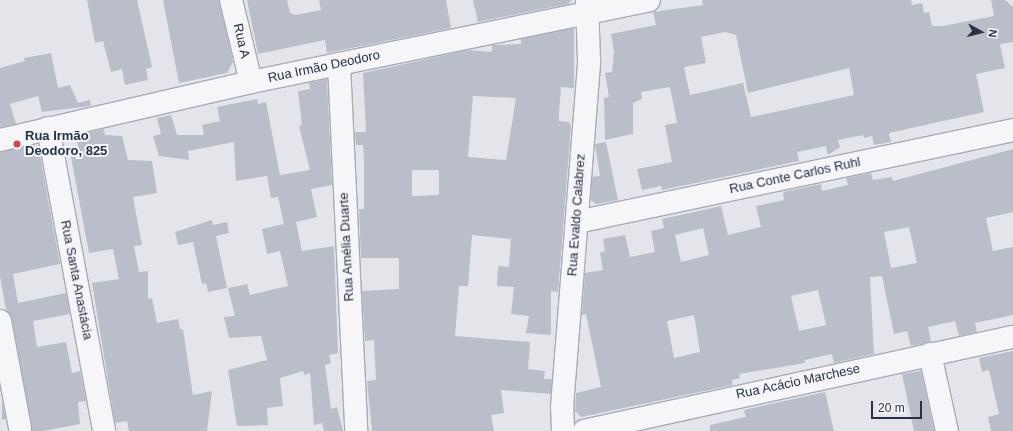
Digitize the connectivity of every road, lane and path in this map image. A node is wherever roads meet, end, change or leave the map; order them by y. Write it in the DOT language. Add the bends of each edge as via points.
graph roads {
  1 [pos="231,0"];
  2 [pos="649,0"];
  3 [pos="588,7"];
  4 [pos="339,64"];
  5 [pos="251,82"];
  6 [pos="48,128"];
  7 [pos="1013,130"];
  8 [pos="0,140"];
  9 [pos="577,222"];
  10 [pos="0,321"];
  11 [pos="1013,337"];
  12 [pos="930,354"];
  13 [pos="20,428"];
  14 [pos="104,431"];
  15 [pos="356,431"];
  16 [pos="563,431"];
  17 [pos="584,431"];
  18 [pos="947,431"];
  1 -- 5 [label="street, Rua A"];
  2 -- 3 [label="street, Rua Irmão Deodoro"];
  3 -- 4 [label="street, Rua Irmão Deodoro"];
  3 -- 9 [label="street, Rua Evaldo Calabrez"];
  4 -- 5 [label="street, Rua Irmão Deodoro"];
  4 -- 15 [label="street, Rua Amélia Duarte"];
  5 -- 6 [label="street, Rua Irmão Deodoro"];
  6 -- 8 [label="street, Rua Irmão Deodoro"];
  6 -- 14 [label="street, Rua Santa Anastácia"];
  7 -- 9 [label="street, Rua Conte Carlos Ruhl"];
  9 -- 16 [label="street, Rua Evaldo Calabrez"];
  10 -- 13 [label="street"];
  11 -- 12 [label="street, Rua Acácio Marchese"];
  12 -- 17 [label="street, Rua Acácio Marchese"];
  12 -- 18 [label="street"];
}
